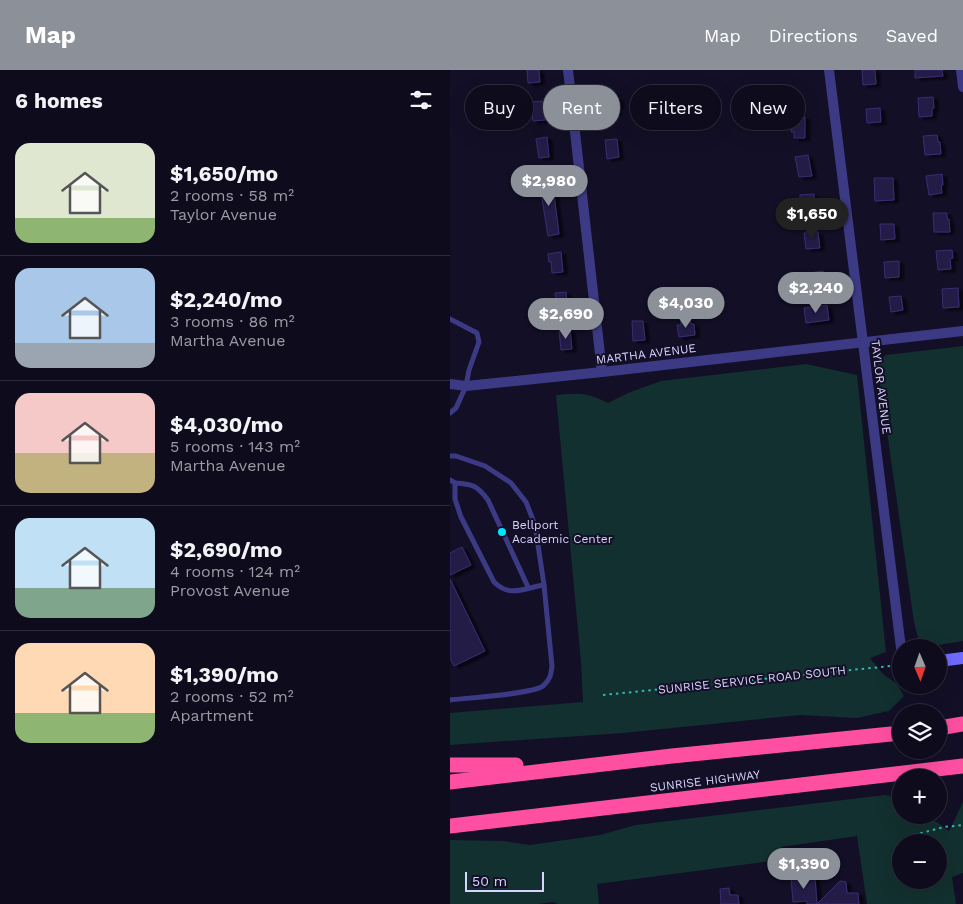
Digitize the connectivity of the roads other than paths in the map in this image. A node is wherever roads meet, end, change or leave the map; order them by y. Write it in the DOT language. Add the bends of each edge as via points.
graph roads {
  1 [pos="568,70"];
  2 [pos="829,70"];
  3 [pos="961,70"];
  4 [pos="963,87"];
  5 [pos="450,319"];
  6 [pos="963,331"];
  7 [pos="863,342"];
  8 [pos="602,372"];
  9 [pos="450,384"];
  10 [pos="466,386"];
  11 [pos="450,413"];
  12 [pos="450,456"];
  13 [pos="452,481"];
  14 [pos="544,585"];
  15 [pos="528,587"];
  16 [pos="900,639"];
  17 [pos="963,658"];
  18 [pos="948,660"];
  19 [pos="450,700"];
  20 [pos="963,724"];
  21 [pos="947,727"];
  22 [pos="892,734"];
  23 [pos="672,756"];
  24 [pos="450,766"];
  25 [pos="963,766"];
  26 [pos="450,782"];
  27 [pos="450,826"];
  1 -- 8 [label="street"];
  2 -- 7 [label="street, TAYLOR AVENUE"];
  3 -- 4 [label="street"];
  5 -- 10 [label="lane" via="479,337"];
  6 -- 7 [label="street, MARTHA AVENUE"];
  7 -- 8 [label="street, MARTHA AVENUE"];
  7 -- 16 [label="street, TAYLOR AVENUE"];
  8 -- 10 [label="street, MARTHA AVENUE"];
  9 -- 10 [label="street, MARTHA AVENUE"];
  10 -- 11 [label="lane" via="456,408"];
  12 -- 14 [label="lane" via="485,466 511,483 526,502 535,525"];
  13 -- 15 [label="lane" via="480,488"];
  13 -- 15 [label="lane" via="461,517 494,582 502,590 513,592"];
  14 -- 15 [label="lane"];
  14 -- 19 [label="lane" via="551,678 541,687 528,691"];
  17 -- 18 [label="street"];
  20 -- 21 [label="highway"];
  22 -- 23 [label="highway"];
  23 -- 24 [label="highway"];
  23 -- 26 [label="highway"];
  25 -- 27 [label="highway, SUNRISE HIGHWAY"];
}
